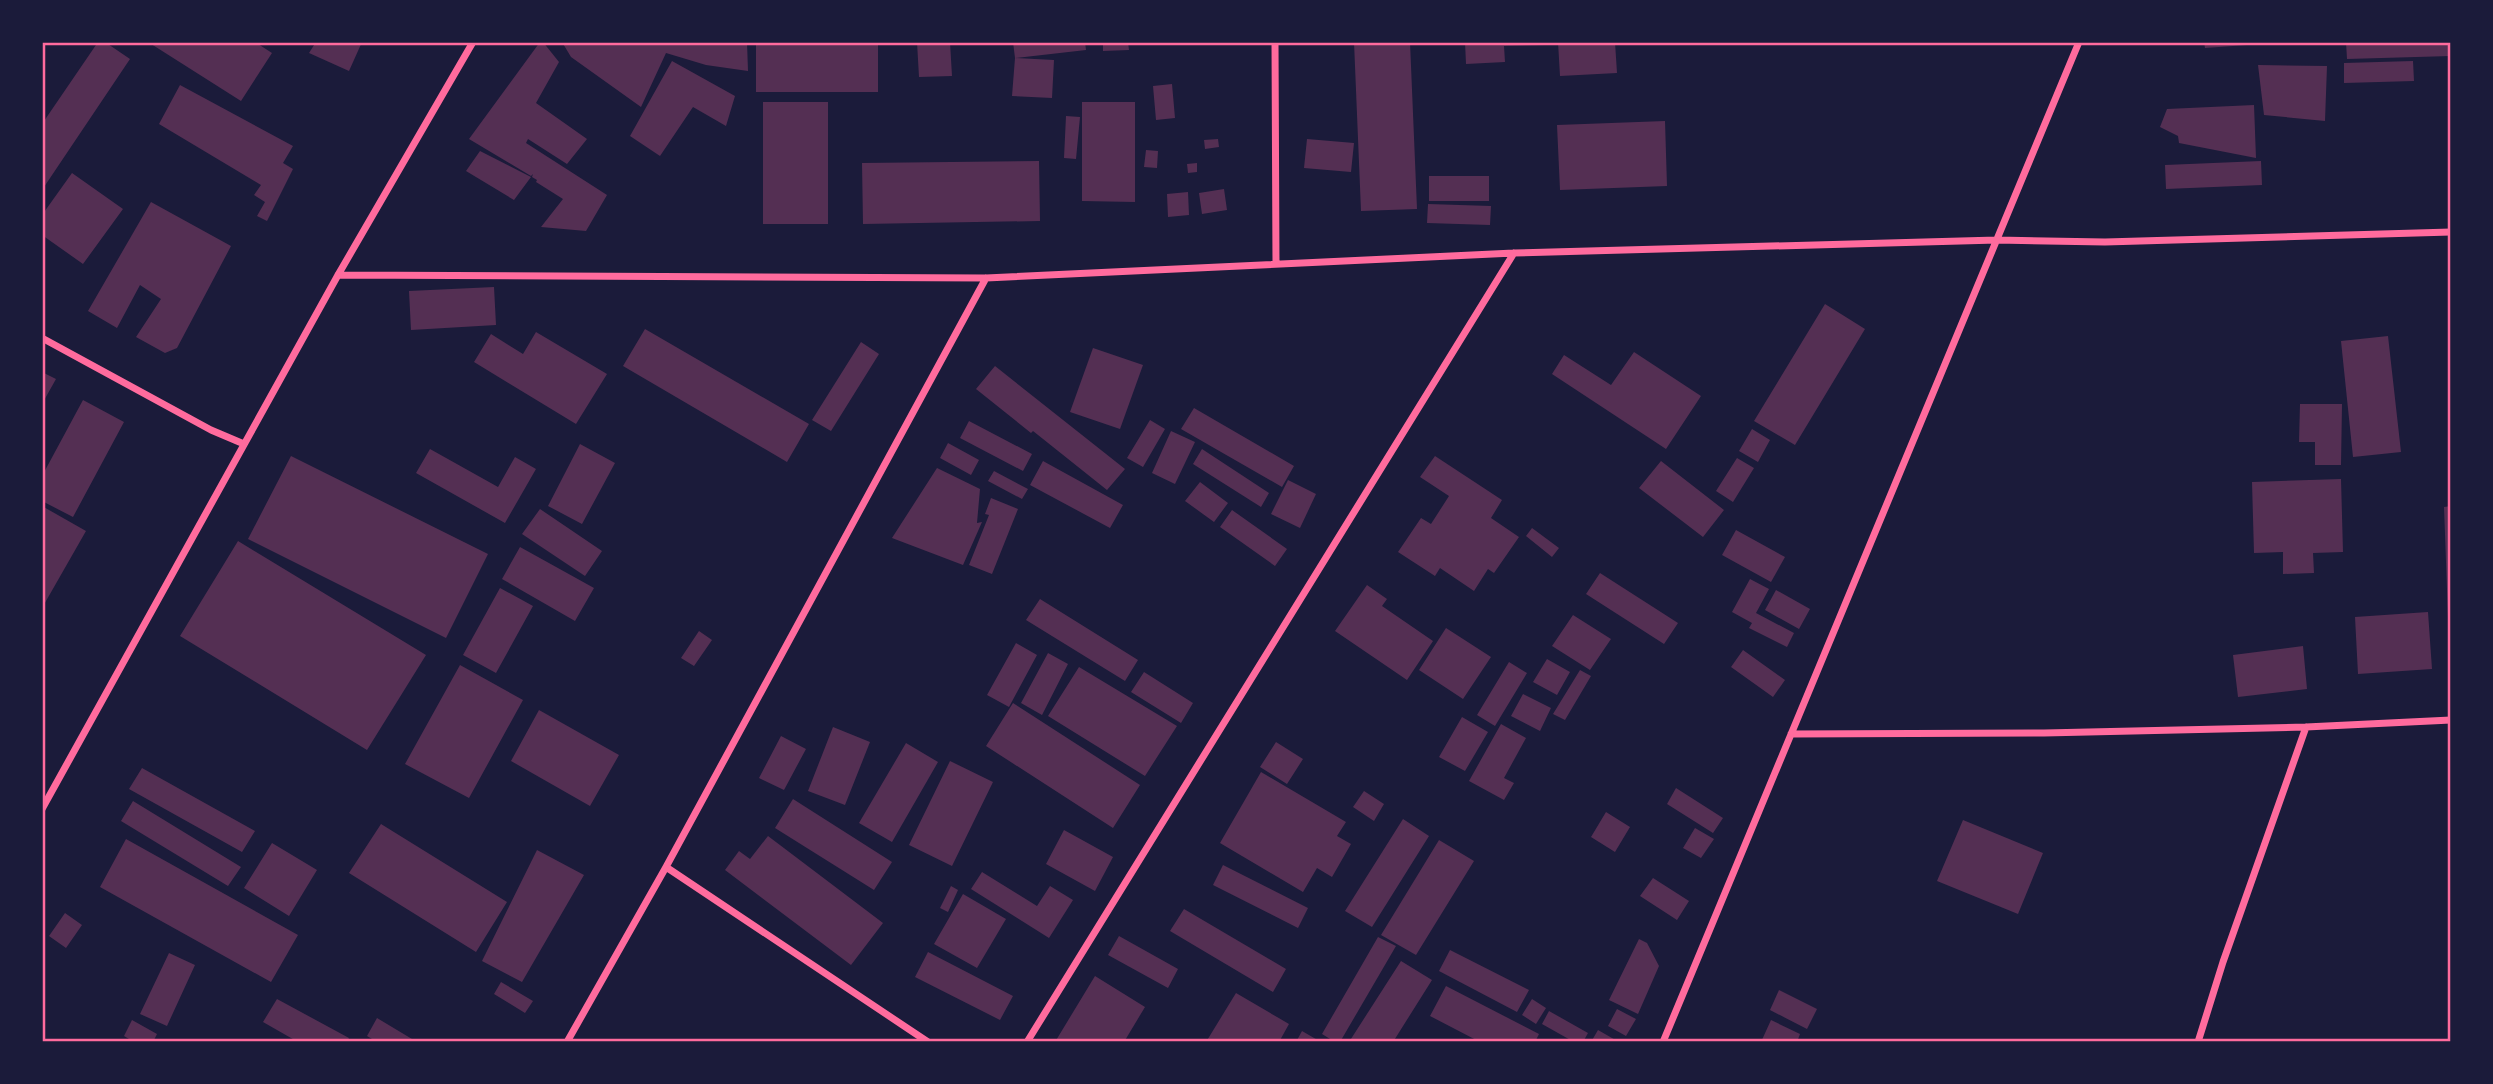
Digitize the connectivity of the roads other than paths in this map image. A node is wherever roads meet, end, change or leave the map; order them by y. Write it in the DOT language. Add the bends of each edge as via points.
graph roads {
  1 [pos="473,42"];
  2 [pos="1275,42"];
  3 [pos="2079,42"];
  4 [pos="2451,232"];
  5 [pos="1997,240"];
  6 [pos="1514,253"];
  7 [pos="1276,264"];
  8 [pos="338,275"];
  9 [pos="986,278"];
  10 [pos="42,338"];
  11 [pos="244,444"];
  12 [pos="2451,720"];
  13 [pos="2306,727"];
  14 [pos="1791,734"];
  15 [pos="42,810"];
  16 [pos="666,867"];
  17 [pos="567,1042"];
  18 [pos="928,1042"];
  19 [pos="1027,1042"];
  20 [pos="1663,1042"];
  21 [pos="2199,1042"];
  1 -- 8 [label="street"];
  2 -- 7 [label="street"];
  3 -- 5 [label="street"];
  4 -- 5 [label="street" via="2105,242"];
  5 -- 6 [label="street"];
  5 -- 14 [label="street"];
  6 -- 7 [label="street"];
  6 -- 19 [label="street"];
  7 -- 9 [label="street"];
  8 -- 9 [label="street"];
  8 -- 11 [label="street"];
  9 -- 16 [label="street"];
  10 -- 11 [label="street"];
  11 -- 15 [label="street"];
  12 -- 13 [label="street"];
  13 -- 14 [label="street"];
  13 -- 21 [label="street"];
  14 -- 20 [label="street"];
  16 -- 17 [label="street"];
  16 -- 18 [label="street"];
}
